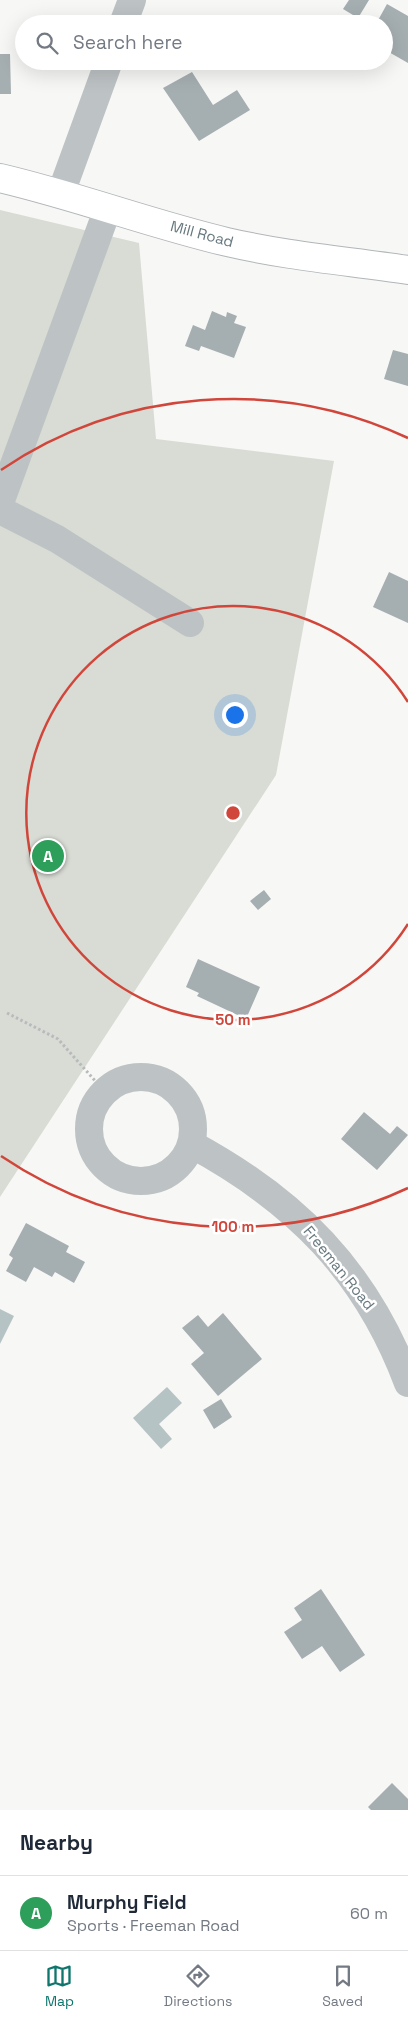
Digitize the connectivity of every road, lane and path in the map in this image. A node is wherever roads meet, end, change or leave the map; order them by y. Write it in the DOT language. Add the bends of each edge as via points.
graph roads {
  1 [pos="132,0"];
  2 [pos="126,15"];
  3 [pos="106,70"];
  4 [pos="0,178"];
  5 [pos="61,193"];
  6 [pos="108,208"];
  7 [pos="408,270"];
  8 [pos="0,503"];
  9 [pos="0,510"];
  10 [pos="190,623"];
  11 [pos="6,1013"];
  12 [pos="105,1092"];
  13 [pos="191,1144"];
  14 [pos="408,1383"];
  1 -- 2 [label="street"];
  3 -- 5 [label="street"];
  4 -- 5 [label="main road, Mill Road"];
  5 -- 6 [label="main road, Mill Road"];
  6 -- 7 [label="main road, Mill Road" via="254,248"];
  6 -- 8 [label="street"];
  9 -- 10 [label="street" via="57,539"];
  11 -- 12 [label="path" via="58,1039"];
  12 -- 13 [label="street" via="114,1084 139,1077 156,1079 172,1088 184,1100 191,1115"];
  12 -- 13 [label="street" via="97,1102 90,1126 94,1149 112,1172 133,1180 159,1178 179,1165"];
  13 -- 14 [label="street, Freeman Road" via="266,1190 319,1238 376,1314"];
}
